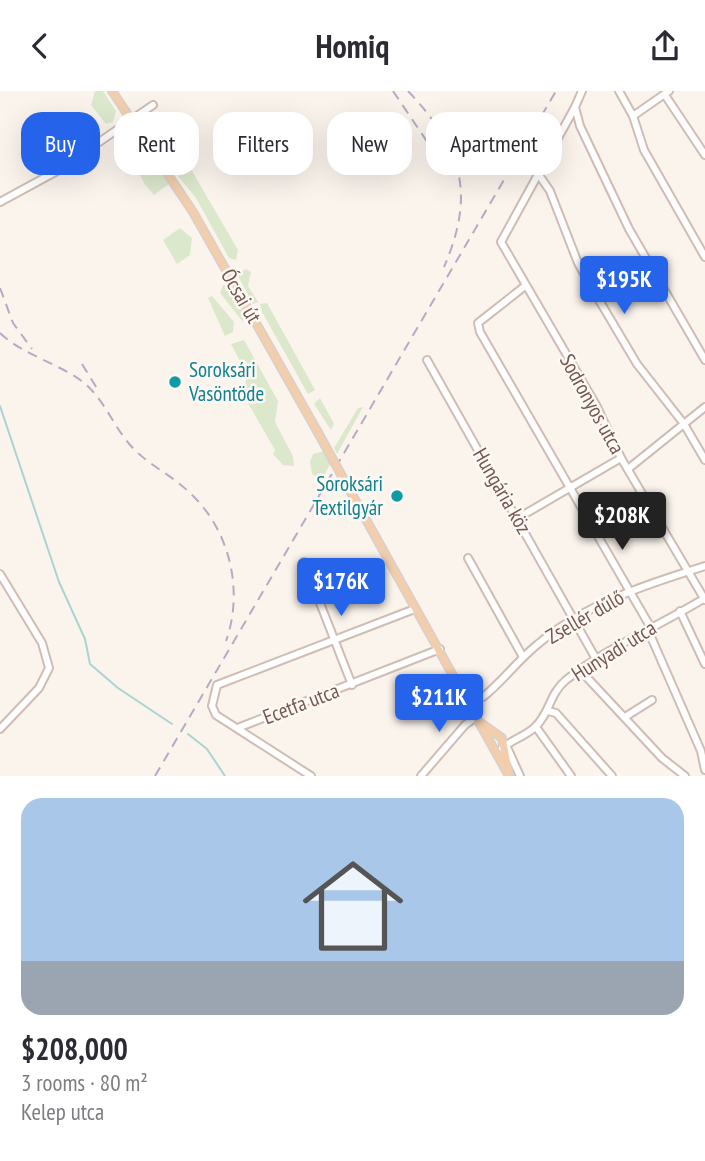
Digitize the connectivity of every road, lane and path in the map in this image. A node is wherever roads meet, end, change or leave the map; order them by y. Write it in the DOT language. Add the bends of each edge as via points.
graph roads {
  1 [pos="112,91"];
  2 [pos="582,91"];
  3 [pos="619,91"];
  4 [pos="667,93"];
  5 [pos="153,105"];
  6 [pos="575,107"];
  7 [pos="127,112"];
  8 [pos="142,112"];
  9 [pos="633,116"];
  10 [pos="562,127"];
  11 [pos="114,131"];
  12 [pos="705,155"];
  13 [pos="169,175"];
  14 [pos="539,175"];
  15 [pos="0,202"];
  16 [pos="705,257"];
  17 [pos="525,286"];
  18 [pos="427,360"];
  19 [pos="705,360"];
  20 [pos="705,407"];
  21 [pos="684,424"];
  22 [pos="621,458"];
  23 [pos="705,460"];
  24 [pos="628,469"];
  25 [pos="570,490"];
  26 [pos="518,518"];
  27 [pos="468,558"];
  28 [pos="304,562"];
  29 [pos="705,566"];
  30 [pos="689,571"];
  31 [pos="0,574"];
  32 [pos="629,591"];
  33 [pos="704,599"];
  34 [pos="412,610"];
  35 [pos="680,611"];
  36 [pos="575,619"];
  37 [pos="649,629"];
  38 [pos="334,639"];
  39 [pos="440,649"];
  40 [pos="702,652"];
  41 [pos="523,657"];
  42 [pos="596,659"];
  43 [pos="705,664"];
  44 [pos="580,670"];
  45 [pos="352,685"];
  46 [pos="483,697"];
  47 [pos="652,700"];
  48 [pos="548,711"];
  49 [pos="625,717"];
  50 [pos="479,719"];
  51 [pos="240,727"];
  52 [pos="536,727"];
  53 [pos="0,729"];
  54 [pos="506,745"];
  55 [pos="494,751"];
  56 [pos="705,770"];
  57 [pos="311,776"];
  58 [pos="421,776"];
  59 [pos="510,776"];
  60 [pos="520,776"];
  61 [pos="571,776"];
  62 [pos="612,776"];
  63 [pos="685,776"];
  1 -- 7 [label="main road, Ócsai út"];
  2 -- 6 [label="street"];
  3 -- 9 [label="street"];
  4 -- 9 [label="street"];
  4 -- 12 [label="street"];
  5 -- 8 [label="street"];
  6 -- 10 [label="street"];
  6 -- 19 [label="street" via="629,229"];
  9 -- 16 [label="street" via="644,150"];
  11 -- 15 [label="street" via="57,171"];
  13 -- 39 [label="main road, Ócsai út, bridge"];
  14 -- 17 [label="street, Sodronyos utca" via="501,242"];
  14 -- 21 [label="street" via="579,263 642,373"];
  17 -- 22 [label="street, Sodronyos utca" via="596,405"];
  17 -- 25 [label="street" via="478,323"];
  18 -- 26 [label="street, Hungária köz"];
  20 -- 21 [label="street"];
  21 -- 23 [label="street"];
  21 -- 24 [label="street"];
  22 -- 24 [label="street, Sodronyos utca"];
  22 -- 25 [label="street"];
  24 -- 30 [label="street, Sodronyos utca"];
  25 -- 26 [label="street"];
  25 -- 32 [label="street"];
  26 -- 36 [label="street, Hungária köz"];
  27 -- 41 [label="street"];
  28 -- 38 [label="street"];
  29 -- 30 [label="street, Zsellér dűlő"];
  30 -- 32 [label="street, Zsellér dűlő"];
  30 -- 33 [label="street, Sodronyos utca"];
  31 -- 53 [label="street" via="42,643 49,668 39,688"];
  32 -- 36 [label="street, Zsellér dűlő"];
  32 -- 37 [label="street"];
  33 -- 35 [label="street, Hunyadi utca"];
  34 -- 38 [label="street"];
  35 -- 37 [label="street, Hunyadi utca"];
  35 -- 40 [label="street"];
  36 -- 41 [label="street, Zsellér dűlő"];
  36 -- 42 [label="street, Hungária köz"];
  37 -- 42 [label="street, Hunyadi utca"];
  37 -- 56 [label="street"];
  38 -- 45 [label="street"];
  38 -- 57 [label="street" via="217,685 212,706 216,715"];
  39 -- 45 [label="street, Ecetfa utca"];
  39 -- 50 [label="main road, Ócsai út"];
  40 -- 43 [label="street"];
  41 -- 46 [label="street, Zsellér dűlő"];
  42 -- 44 [label="street, Hunyadi utca"];
  44 -- 48 [label="street, Hunyadi utca" via="556,690"];
  44 -- 49 [label="street"];
  45 -- 51 [label="street, Ecetfa utca"];
  47 -- 49 [label="street"];
  48 -- 52 [label="street, Hunyadi utca"];
  48 -- 62 [label="street" via="555,713"];
  49 -- 63 [label="street"];
  50 -- 54 [label="main road"];
  50 -- 55 [label="main road, Ócsai út"];
  50 -- 58 [label="street" via="465,725"];
  52 -- 54 [label="street, Hunyadi utca"];
  52 -- 61 [label="street"];
  54 -- 55 [label="street, Hunyadi utca"];
  54 -- 59 [label="main road"];
  54 -- 60 [label="street"];
  55 -- 59 [label="main road, Ócsai út"];
}
